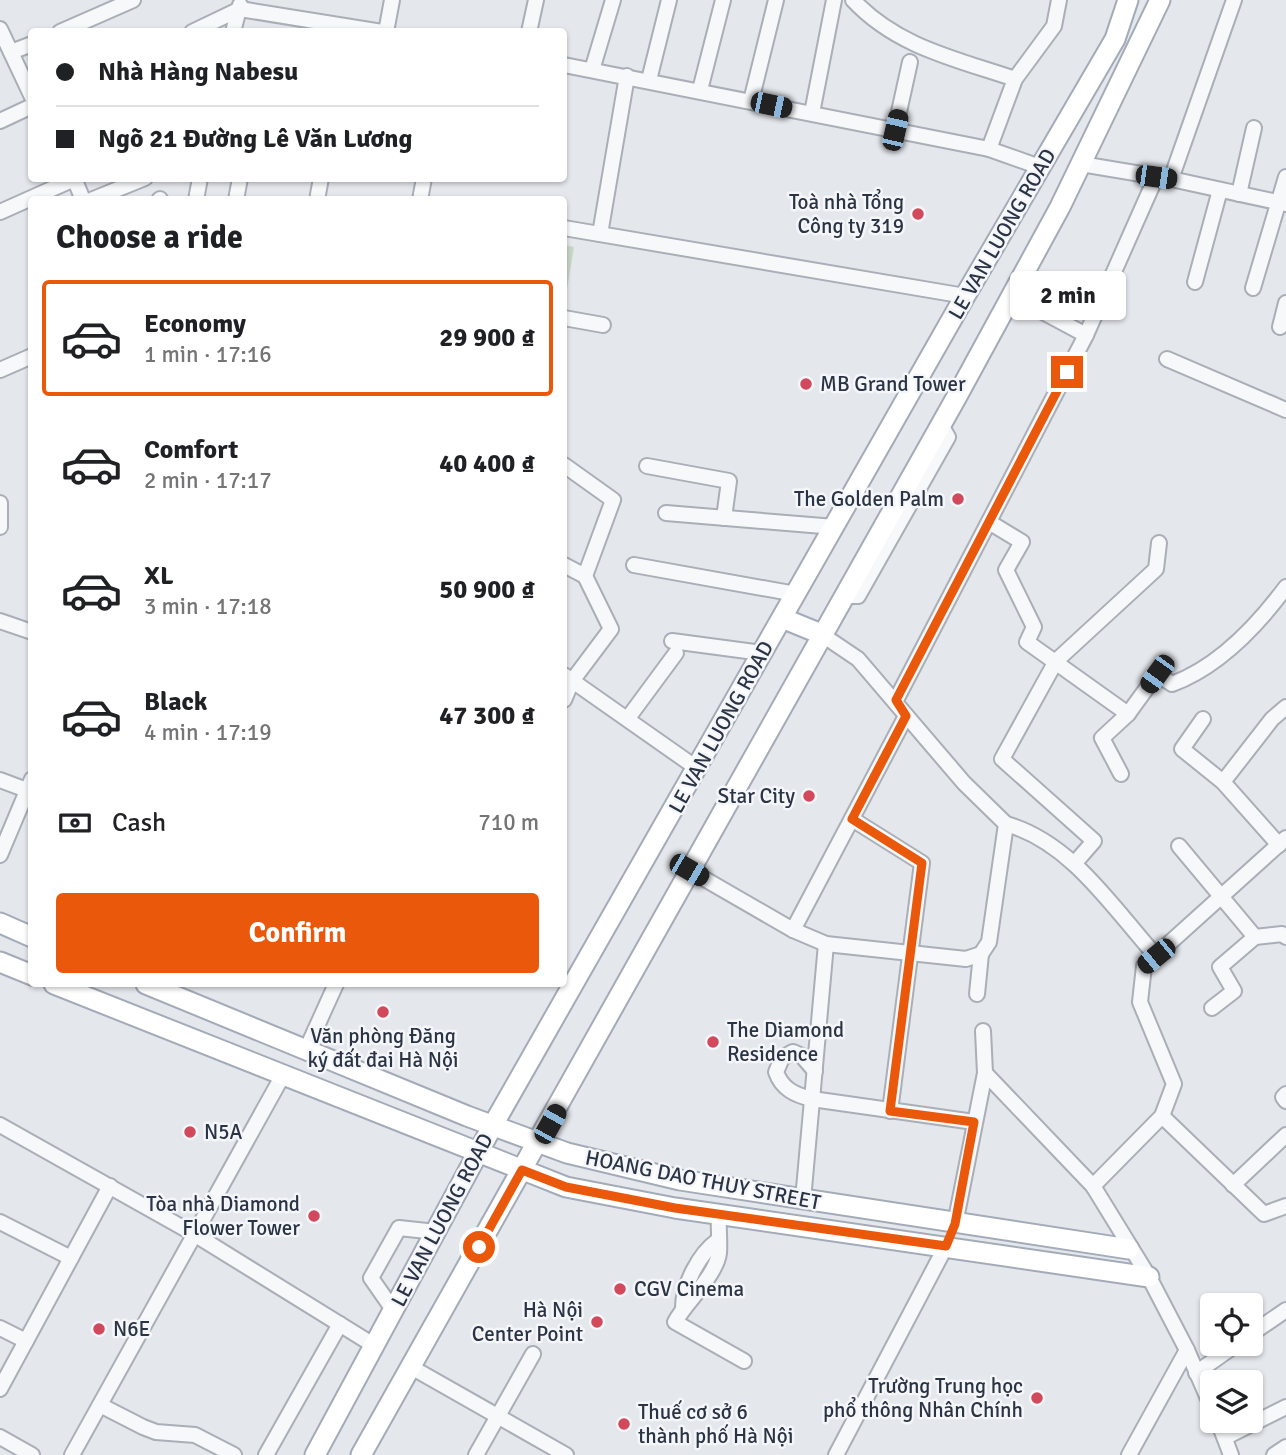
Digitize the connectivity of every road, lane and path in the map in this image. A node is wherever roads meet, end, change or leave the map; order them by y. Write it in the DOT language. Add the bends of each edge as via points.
graph roads {
  1 [pos="133,0"];
  2 [pos="393,0"];
  3 [pos="536,0"];
  4 [pos="613,0"];
  5 [pos="669,0"];
  6 [pos="723,0"];
  7 [pos="776,0"];
  8 [pos="834,0"];
  9 [pos="853,0"];
  10 [pos="1059,0"];
  11 [pos="1128,0"];
  12 [pos="1160,0"];
  13 [pos="1234,0"];
  14 [pos="240,4"];
  15 [pos="69,28"];
  16 [pos="199,28"];
  17 [pos="234,28"];
  18 [pos="344,28"];
  19 [pos="385,28"];
  20 [pos="530,28"];
  21 [pos="0,29"];
  22 [pos="28,46"];
  23 [pos="11,52"];
  24 [pos="910,62"];
  25 [pos="567,66"];
  26 [pos="592,70"];
  27 [pos="627,76"];
  28 [pos="1015,79"];
  29 [pos="649,80"];
  30 [pos="28,88"];
  31 [pos="700,90"];
  32 [pos="751,101"];
  33 [pos="28,108"];
  34 [pos="812,113"];
  35 [pos="0,121"];
  36 [pos="1254,128"];
  37 [pos="895,130"];
  38 [pos="989,149"];
  39 [pos="1081,164"];
  40 [pos="1040,167"];
  41 [pos="1286,177"];
  42 [pos="1164,178"];
  43 [pos="67,182"];
  44 [pos="135,182"];
  45 [pos="1220,190"];
  46 [pos="1240,194"];
  47 [pos="36,196"];
  48 [pos="101,196"];
  49 [pos="28,200"];
  50 [pos="1283,203"];
  51 [pos="0,212"];
  52 [pos="567,228"];
  53 [pos="600,234"];
  54 [pos="1195,282"];
  55 [pos="1252,288"];
  56 [pos="1011,295"];
  57 [pos="965,296"];
  58 [pos="1286,303"];
  59 [pos="567,319"];
  60 [pos="603,325"];
  61 [pos="1280,327"];
  62 [pos="1086,335"];
  63 [pos="28,358"];
  64 [pos="1167,359"];
  65 [pos="0,370"];
  66 [pos="1286,410"];
  67 [pos="647,466"];
  68 [pos="567,467"];
  69 [pos="0,503"];
  70 [pos="666,513"];
  71 [pos="724,518"];
  72 [pos="989,522"];
  73 [pos="0,527"];
  74 [pos="835,527"];
  75 [pos="1159,543"];
  76 [pos="634,565"];
  77 [pos="567,567"];
  78 [pos="585,576"];
  79 [pos="1286,587"];
  80 [pos="796,594"];
  81 [pos="782,618"];
  82 [pos="0,621"];
  83 [pos="28,631"];
  84 [pos="821,634"];
  85 [pos="762,653"];
  86 [pos="1056,661"];
  87 [pos="568,678"];
  88 [pos="896,700"];
  89 [pos="1286,707"];
  90 [pos="1128,713"];
  91 [pos="906,716"];
  92 [pos="628,718"];
  93 [pos="1203,719"];
  94 [pos="698,769"];
  95 [pos="1121,774"];
  96 [pos="0,780"];
  97 [pos="1223,782"];
  98 [pos="28,787"];
  99 [pos="28,792"];
  100 [pos="852,819"];
  101 [pos="1006,824"];
  102 [pos="1282,842"];
  103 [pos="1179,846"];
  104 [pos="0,855"];
  105 [pos="1074,864"];
  106 [pos="689,870"];
  107 [pos="1223,896"];
  108 [pos="0,923"];
  109 [pos="793,930"];
  110 [pos="1285,932"];
  111 [pos="28,935"];
  112 [pos="1255,937"];
  113 [pos="826,944"];
  114 [pos="981,954"];
  115 [pos="909,955"];
  116 [pos="1156,956"];
  117 [pos="0,962"];
  118 [pos="28,973"];
  119 [pos="62,987"];
  120 [pos="154,987"];
  121 [pos="335,987"];
  122 [pos="977,994"];
  123 [pos="1212,1008"];
  124 [pos="983,1031"];
  125 [pos="307,1048"];
  126 [pos="815,1071"];
  127 [pos="985,1073"];
  128 [pos="283,1075"];
  129 [pos="1286,1094"];
  130 [pos="812,1099"];
  131 [pos="1286,1101"];
  132 [pos="890,1111"];
  133 [pos="1162,1116"];
  134 [pos="974,1122"];
  135 [pos="0,1125"];
  136 [pos="493,1125"];
  137 [pos="1286,1135"];
  138 [pos="539,1142"];
  139 [pos="478,1153"];
  140 [pos="522,1170"];
  141 [pos="680,1180"];
  142 [pos="1233,1185"];
  143 [pos="110,1186"];
  144 [pos="1093,1186"];
  145 [pos="803,1200"];
  146 [pos="1286,1206"];
  147 [pos="675,1208"];
  148 [pos="719,1214"];
  149 [pos="0,1222"];
  150 [pos="955,1224"];
  151 [pos="436,1232"];
  152 [pos="194,1234"];
  153 [pos="946,1246"];
  154 [pos="1129,1249"];
  155 [pos="71,1258"];
  156 [pos="1149,1277"];
  157 [pos="1286,1310"];
  158 [pos="394,1311"];
  159 [pos="340,1324"];
  160 [pos="1263,1326"];
  161 [pos="0,1328"];
  162 [pos="26,1341"];
  163 [pos="375,1346"];
  164 [pos="1187,1350"];
  165 [pos="533,1354"];
  166 [pos="1220,1356"];
  167 [pos="744,1361"];
  168 [pos="411,1367"];
  169 [pos="1196,1373"];
  170 [pos="1200,1382"];
  171 [pos="0,1389"];
  172 [pos="100,1405"];
  173 [pos="1286,1407"];
  174 [pos="498,1416"];
  175 [pos="0,1437"];
  176 [pos="1229,1446"];
  177 [pos="1286,1447"];
  178 [pos="32,1455"];
  179 [pos="72,1455"];
  180 [pos="234,1455"];
  181 [pos="266,1455"];
  182 [pos="315,1455"];
  183 [pos="360,1455"];
  184 [pos="476,1455"];
  185 [pos="566,1455"];
  186 [pos="836,1455"];
  187 [pos="1129,1455"];
  188 [pos="1273,1455"];
  1 -- 15 [label="street"];
  2 -- 19 [label="street"];
  3 -- 20 [label="street"];
  4 -- 26 [label="street"];
  5 -- 29 [label="street"];
  6 -- 31 [label="street"];
  7 -- 32 [label="street"];
  8 -- 34 [label="street"];
  9 -- 28 [label="street" via="910,44"];
  10 -- 28 [label="street" via="1054,26"];
  11 -- 40 [label="main road, LE VAN LUONG ROAD" via="1115,39"];
  12 -- 39 [label="main road, LE VAN LUONG ROAD"];
  13 -- 42 [label="street"];
  14 -- 16 [label="street"];
  14 -- 17 [label="street"];
  14 -- 18 [label="street"];
  21 -- 23 [label="street"];
  22 -- 23 [label="street"];
  23 -- 30 [label="street"];
  24 -- 37 [label="street"];
  25 -- 26 [label="street"];
  26 -- 27 [label="street"];
  27 -- 29 [label="street"];
  27 -- 53 [label="street"];
  28 -- 38 [label="street"];
  29 -- 31 [label="street"];
  31 -- 32 [label="street"];
  32 -- 34 [label="street"];
  33 -- 35 [label="street"];
  34 -- 37 [label="street"];
  36 -- 46 [label="street"];
  37 -- 38 [label="street"];
  38 -- 40 [label="street"];
  39 -- 42 [label="street"];
  39 -- 56 [label="main road, LE VAN LUONG ROAD"];
  40 -- 57 [label="main road, LE VAN LUONG ROAD"];
  41 -- 50 [label="street"];
  42 -- 45 [label="street"];
  42 -- 62 [label="street"];
  43 -- 47 [label="street"];
  44 -- 48 [label="street"];
  45 -- 46 [label="street"];
  45 -- 54 [label="street"];
  46 -- 50 [label="street"];
  49 -- 51 [label="street"];
  50 -- 55 [label="street"];
  52 -- 53 [label="street"];
  53 -- 57 [label="street"];
  56 -- 62 [label="street"];
  56 -- 84 [label="main road, LE VAN LUONG ROAD"];
  57 -- 74 [label="main road, LE VAN LUONG ROAD"];
  58 -- 61 [label="street"];
  59 -- 60 [label="street"];
  62 -- 72 [label="street"];
  63 -- 65 [label="street"];
  64 -- 66 [label="street"];
  67 -- 71 [label="street" via="729,481"];
  68 -- 78 [label="street" via="613,500"];
  69 -- 73 [label="street"];
  70 -- 71 [label="street"];
  71 -- 74 [label="street"];
  72 -- 86 [label="street" via="1022,542 1006,570 1034,627 1027,642"];
  72 -- 88 [label="street"];
  74 -- 80 [label="main road, LE VAN LUONG ROAD"];
  75 -- 86 [label="street" via="1156,569"];
  76 -- 80 [label="street"];
  77 -- 78 [label="street"];
  78 -- 87 [label="street" via="611,629"];
  79 -- 90 [label="street" via="1237,642 1191,677 1172,684 1157,674"];
  80 -- 81 [label="main road, LE VAN LUONG ROAD"];
  81 -- 84 [label="main road"];
  81 -- 85 [label="main road, LE VAN LUONG ROAD"];
  82 -- 83 [label="street"];
  84 -- 88 [label="street" via="858,659"];
  84 -- 106 [label="main road, LE VAN LUONG ROAD"];
  85 -- 92 [label="street" via="674,647"];
  85 -- 94 [label="main road, LE VAN LUONG ROAD"];
  86 -- 90 [label="street"];
  86 -- 105 [label="street" via="1002,759 1094,841"];
  87 -- 92 [label="street"];
  88 -- 91 [label="street"];
  89 -- 97 [label="street"];
  90 -- 95 [label="street" via="1102,738"];
  91 -- 100 [label="street"];
  91 -- 101 [label="street"];
  92 -- 94 [label="street"];
  93 -- 97 [label="street" via="1182,749"];
  94 -- 136 [label="main road, LE VAN LUONG ROAD"];
  96 -- 98 [label="street"];
  97 -- 102 [label="street"];
  99 -- 104 [label="street"];
  100 -- 109 [label="street"];
  100 -- 115 [label="street" via="922,863"];
  101 -- 105 [label="street" via="1038,836"];
  101 -- 114 [label="street" via="989,942"];
  102 -- 107 [label="street"];
  103 -- 107 [label="street"];
  105 -- 116 [label="street"];
  106 -- 109 [label="street"];
  106 -- 138 [label="main road, LE VAN LUONG ROAD"];
  107 -- 112 [label="street"];
  107 -- 116 [label="street"];
  108 -- 111 [label="main road"];
  109 -- 113 [label="street"];
  110 -- 112 [label="street"];
  112 -- 123 [label="street" via="1220,967 1234,991"];
  113 -- 115 [label="street"];
  113 -- 126 [label="street"];
  114 -- 115 [label="street" via="966,959"];
  114 -- 122 [label="street"];
  115 -- 132 [label="street"];
  116 -- 133 [label="street" via="1144,965 1140,1002 1174,1084"];
  117 -- 118 [label="main road"];
  119 -- 128 [label="main road, HOANG DAO THUY STREET"];
  120 -- 125 [label="main road, HOANG DAO THUY STREET"];
  121 -- 125 [label="street"];
  124 -- 127 [label="street"];
  125 -- 136 [label="main road, HOANG DAO THUY STREET"];
  126 -- 130 [label="street"];
  126 -- 130 [label="street" via="793,1052 776,1067 783,1085"];
  127 -- 134 [label="street"];
  127 -- 144 [label="street"];
  128 -- 139 [label="main road, HOANG DAO THUY STREET"];
  128 -- 152 [label="street"];
  129 -- 131 [label="street"];
  130 -- 132 [label="street"];
  130 -- 145 [label="street"];
  132 -- 134 [label="street"];
  133 -- 142 [label="street"];
  133 -- 144 [label="street"];
  134 -- 150 [label="street"];
  135 -- 143 [label="street"];
  136 -- 138 [label="main road, HOANG DAO THUY STREET"];
  136 -- 139 [label="main road, LE VAN LUONG ROAD"];
  137 -- 142 [label="street"];
  138 -- 140 [label="main road, LE VAN LUONG ROAD"];
  138 -- 141 [label="main road, HOANG DAO THUY STREET"];
  139 -- 140 [label="main road, HOANG DAO THUY STREET"];
  139 -- 151 [label="main road, LE VAN LUONG ROAD"];
  140 -- 147 [label="main road, HOANG DAO THUY STREET" via="566,1187"];
  140 -- 168 [label="main road, LE VAN LUONG ROAD"];
  141 -- 145 [label="main road, HOANG DAO THUY STREET"];
  141 -- 147 [label="main road"];
  142 -- 146 [label="street" via="1264,1213"];
  143 -- 152 [label="street"];
  143 -- 155 [label="street"];
  144 -- 154 [label="street"];
  145 -- 150 [label="main road, HOANG DAO THUY STREET"];
  147 -- 148 [label="main road, HOANG DAO THUY STREET"];
  148 -- 153 [label="main road, HOANG DAO THUY STREET"];
  148 -- 167 [label="street" via="717,1241 705,1249 675,1322"];
  149 -- 155 [label="street"];
  150 -- 153 [label="main road"];
  150 -- 154 [label="main road, HOANG DAO THUY STREET"];
  151 -- 158 [label="main road, LE VAN LUONG ROAD"];
  151 -- 158 [label="street" via="399,1228 371,1278"];
  152 -- 159 [label="street"];
  152 -- 172 [label="street"];
  153 -- 156 [label="main road, HOANG DAO THUY STREET"];
  153 -- 186 [label="street"];
  154 -- 156 [label="street"];
  155 -- 162 [label="street"];
  156 -- 164 [label="street"];
  157 -- 160 [label="street"];
  158 -- 163 [label="main road, LE VAN LUONG ROAD"];
  159 -- 163 [label="street"];
  159 -- 181 [label="street"];
  161 -- 162 [label="street"];
  162 -- 171 [label="street"];
  163 -- 182 [label="main road, LE VAN LUONG ROAD"];
  164 -- 169 [label="street"];
  164 -- 187 [label="street"];
  165 -- 174 [label="street"];
  166 -- 169 [label="street"];
  168 -- 174 [label="street"];
  168 -- 183 [label="main road, LE VAN LUONG ROAD"];
  169 -- 170 [label="street"];
  172 -- 179 [label="street"];
  172 -- 180 [label="street" via="156,1432 195,1435"];
  173 -- 176 [label="street"];
  174 -- 184 [label="street"];
  174 -- 185 [label="street"];
  175 -- 178 [label="street"];
  177 -- 188 [label="street"];
}
